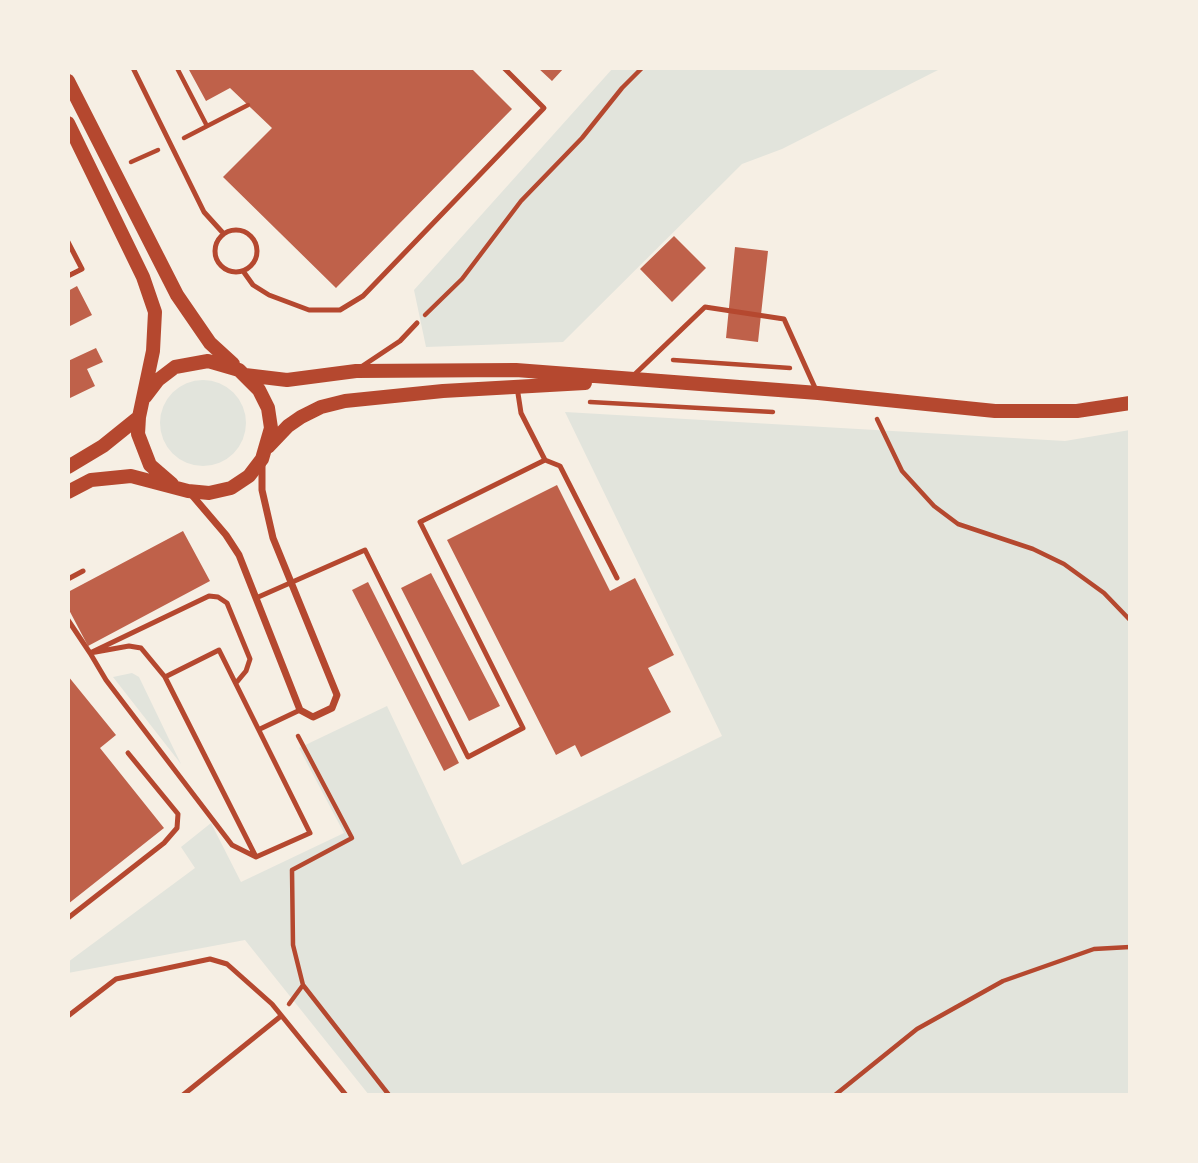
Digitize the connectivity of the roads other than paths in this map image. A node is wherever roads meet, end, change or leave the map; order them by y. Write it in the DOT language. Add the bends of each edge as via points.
graph roads {
  1 [pos="133,68"];
  2 [pos="504,68"];
  3 [pos="68,81"];
  4 [pos="68,123"];
  5 [pos="223,233"];
  6 [pos="68,242"];
  7 [pos="243,271"];
  8 [pos="68,276"];
  9 [pos="417,323"];
  10 [pos="356,371"];
  11 [pos="242,373"];
  12 [pos="629,379"];
  13 [pos="517,387"];
  14 [pos="818,393"];
  15 [pos="145,397"];
  16 [pos="1130,402"];
  17 [pos="139,417"];
  18 [pos="265,453"];
  19 [pos="545,460"];
  20 [pos="68,467"];
  21 [pos="182,489"];
  22 [pos="68,492"];
  23 [pos="83,571"];
  24 [pos="617,578"];
  25 [pos="68,579"];
  26 [pos="291,584"];
  27 [pos="256,598"];
  28 [pos="68,620"];
  29 [pos="90,653"];
  30 [pos="165,677"];
  31 [pos="236,683"];
  32 [pos="300,710"];
  33 [pos="260,729"];
  34 [pos="128,753"];
  35 [pos="256,857"];
  36 [pos="68,918"];
  37 [pos="68,1016"];
  38 [pos="281,1016"];
  39 [pos="183,1095"];
  40 [pos="346,1095"];
  1 -- 5 [label="lane" via="204,212"];
  2 -- 7 [label="lane" via="544,108 363,296 349,306 309,310 253,285"];
  3 -- 11 [label="main road" via="177,295 210,343"];
  4 -- 15 [label="main road" via="143,277 155,313"];
  5 -- 7 [label="lane" via="214,248 217,262 229,271"];
  5 -- 7 [label="lane" via="238,229 255,241 257,255"];
  6 -- 8 [label="lane" via="82,269"];
  9 -- 10 [label="lane" via="400,341"];
  10 -- 11 [label="main road" via="310,379"];
  10 -- 12 [label="main road" via="516,370"];
  11 -- 15 [label="main road" via="208,361 176,367"];
  11 -- 18 [label="main road" via="259,390 268,408 271,428"];
  12 -- 13 [label="main road"];
  12 -- 14 [label="main road"];
  12 -- 14 [label="lane" via="705,307 784,319"];
  13 -- 18 [label="main road" via="443,390 321,407 288,426"];
  13 -- 19 [label="lane" via="521,413"];
  14 -- 16 [label="main road" via="995,411 1077,411"];
  15 -- 17 [label="main road"];
  17 -- 20 [label="main road"];
  17 -- 21 [label="main road" via="142,450 156,471"];
  18 -- 21 [label="main road" via="249,476 231,488 209,493"];
  18 -- 26 [label="street" via="262,490 273,538"];
  19 -- 24 [label="lane" via="560,466"];
  19 -- 26 [label="lane" via="419,522 523,728 468,757 365,550"];
  21 -- 22 [label="main road" via="131,476 91,480"];
  21 -- 27 [label="street" via="226,534"];
  23 -- 25 [label="lane"];
  26 -- 27 [label="lane"];
  26 -- 32 [label="street" via="337,695 332,708 313,718"];
  27 -- 32 [label="street"];
  28 -- 29 [label="lane"];
  29 -- 30 [label="lane" via="141,648"];
  29 -- 31 [label="lane" via="209,596 218,597 227,603 250,659"];
  29 -- 35 [label="lane" via="232,845"];
  30 -- 31 [label="lane" via="219,650"];
  30 -- 35 [label="lane"];
  31 -- 33 [label="lane"];
  32 -- 33 [label="lane"];
  33 -- 35 [label="lane" via="310,833"];
  34 -- 36 [label="lane" via="178,814 177,828"];
  37 -- 38 [label="lane" via="116,979 210,959 227,964"];
  38 -- 39 [label="lane"];
  38 -- 40 [label="lane"];
}
